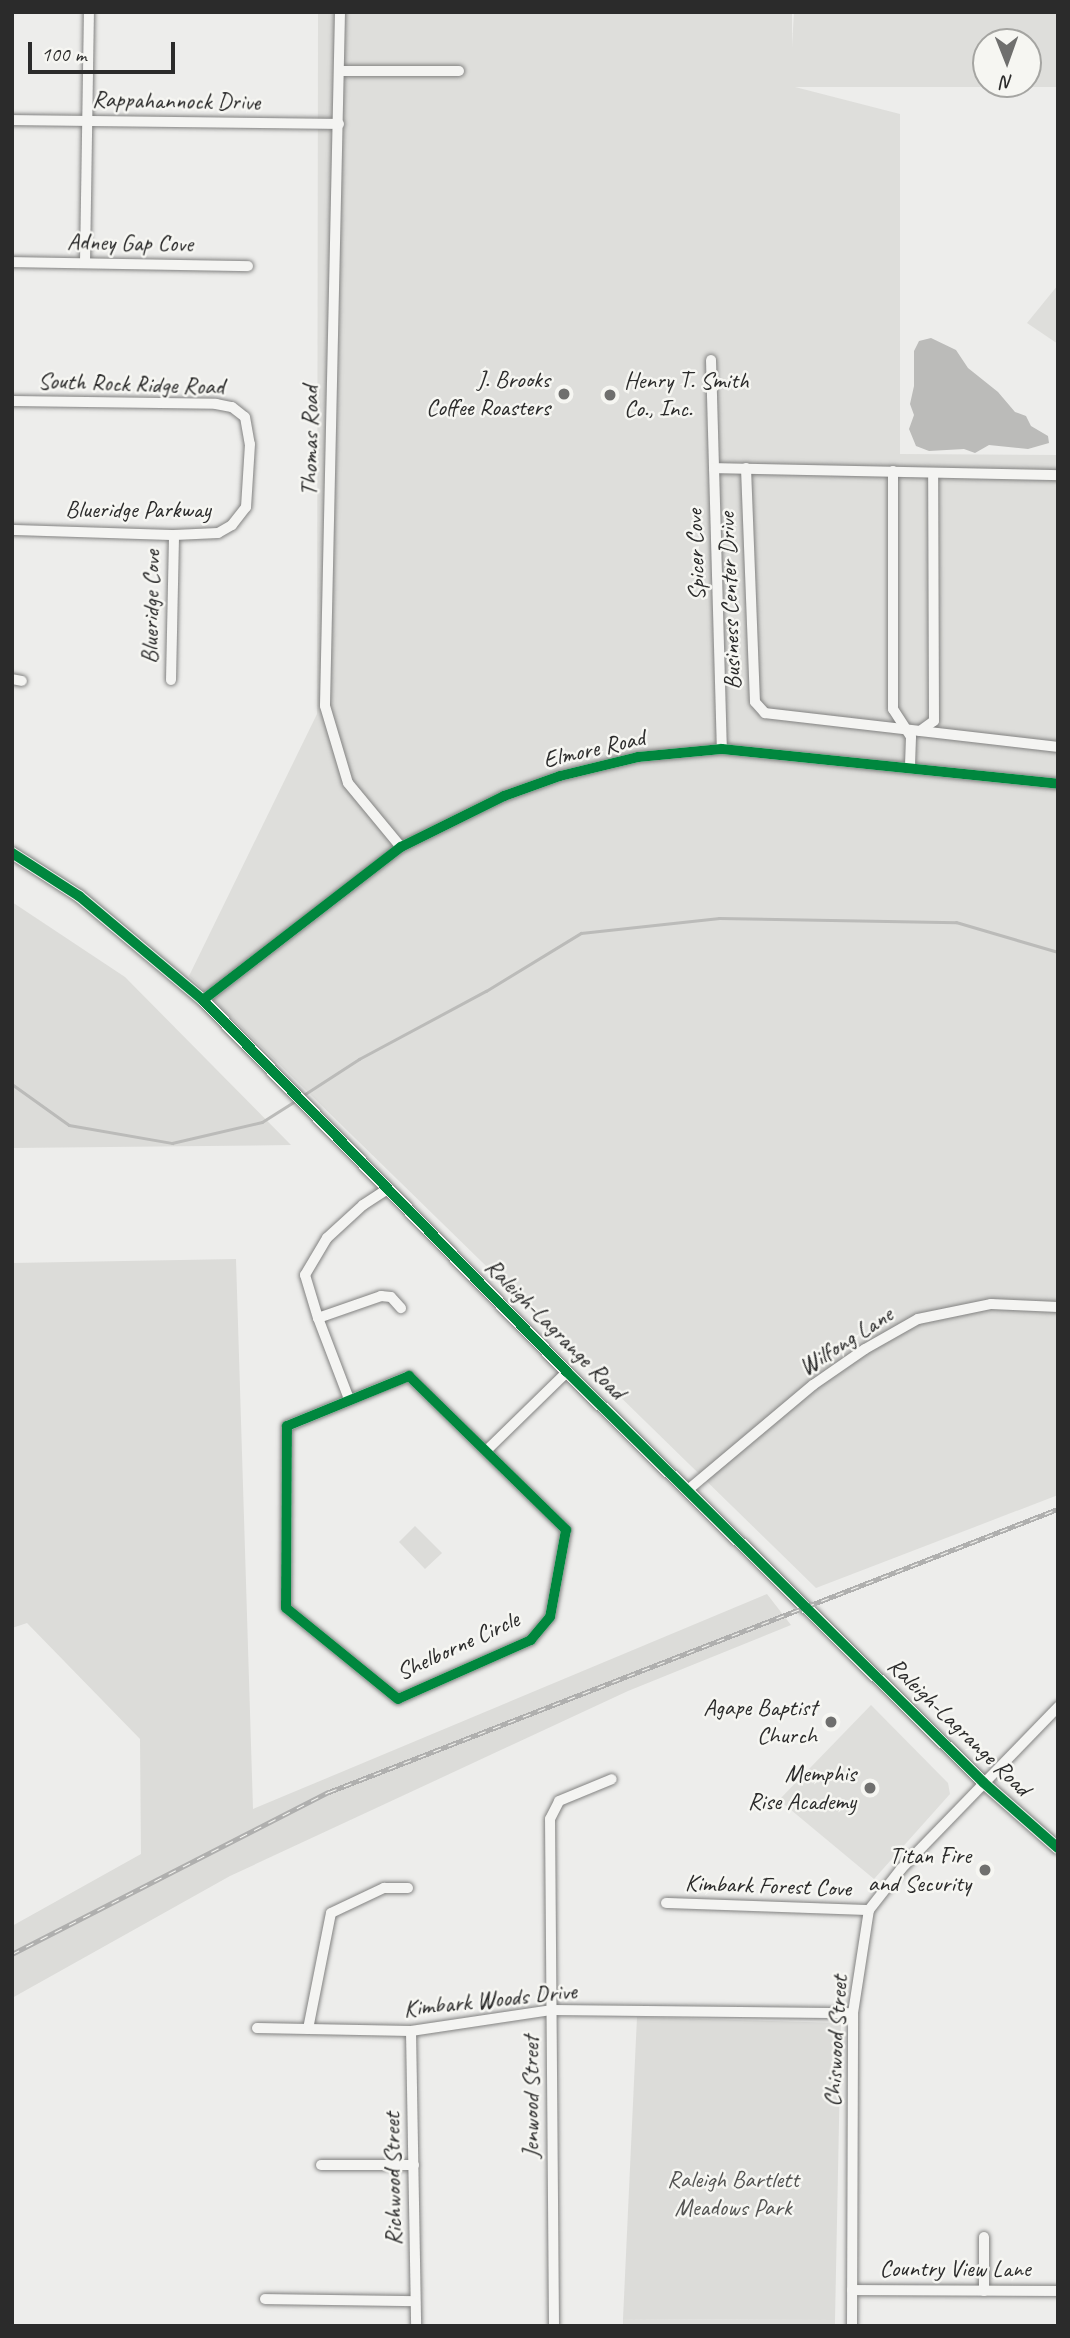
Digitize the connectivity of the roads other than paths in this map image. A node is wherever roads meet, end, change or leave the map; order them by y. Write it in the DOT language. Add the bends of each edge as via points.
graph roads {
  1 [pos="89,12"];
  2 [pos="340,12"];
  3 [pos="339,71"];
  4 [pos="459,71"];
  5 [pos="12,120"];
  6 [pos="88,121"];
  7 [pos="339,124"];
  8 [pos="12,262"];
  9 [pos="85,262"];
  10 [pos="248,266"];
  11 [pos="712,360"];
  12 [pos="12,401"];
  13 [pos="245,417"];
  14 [pos="714,468"];
  15 [pos="746,468"];
  16 [pos="893,471"];
  17 [pos="933,473"];
  18 [pos="1058,475"];
  19 [pos="12,530"];
  20 [pos="174,535"];
  21 [pos="171,680"];
  22 [pos="920,731"];
  23 [pos="909,733"];
  24 [pos="1058,747"];
  25 [pos="722,749"];
  26 [pos="910,768"];
  27 [pos="1058,784"];
  28 [pos="401,847"];
  29 [pos="12,853"];
  30 [pos="203,1000"];
  31 [pos="386,1190"];
  32 [pos="1058,1307"];
  33 [pos="401,1308"];
  34 [pos="318,1318"];
  35 [pos="567,1372"];
  36 [pos="349,1399"];
  37 [pos="487,1450"];
  38 [pos="689,1489"];
  39 [pos="1058,1707"];
  40 [pos="612,1779"];
  41 [pos="984,1783"];
  42 [pos="1058,1848"];
  43 [pos="408,1888"];
  44 [pos="666,1903"];
  45 [pos="869,1910"];
  46 [pos="552,2010"];
  47 [pos="853,2012"];
  48 [pos="257,2028"];
  49 [pos="308,2029"];
  50 [pos="411,2031"];
  51 [pos="321,2165"];
  52 [pos="414,2165"];
  53 [pos="984,2237"];
  54 [pos="852,2290"];
  55 [pos="984,2291"];
  56 [pos="1058,2291"];
  57 [pos="265,2299"];
  58 [pos="415,2301"];
  59 [pos="416,2326"];
  60 [pos="554,2326"];
  61 [pos="852,2326"];
  1 -- 6 [label="street"];
  2 -- 3 [label="street, Thomas Road"];
  3 -- 4 [label="street"];
  3 -- 7 [label="street, Thomas Road"];
  5 -- 6 [label="street, Rappahannock Drive"];
  6 -- 7 [label="street, Rappahannock Drive"];
  6 -- 9 [label="street"];
  7 -- 28 [label="street, Thomas Road" via="325,706 348,783"];
  8 -- 9 [label="street, Adney Gap Cove"];
  9 -- 10 [label="street, Adney Gap Cove"];
  11 -- 14 [label="street, Spicer Cove"];
  12 -- 13 [label="street, South Rock Ridge Road" via="216,404 232,407"];
  13 -- 20 [label="street, Blueridge Parkway" via="250,444 248,496 241,516 218,533"];
  14 -- 15 [label="street"];
  14 -- 25 [label="street, Spicer Cove"];
  15 -- 16 [label="street"];
  15 -- 23 [label="street, Business Center Drive" via="755,702 765,713"];
  16 -- 17 [label="street"];
  16 -- 23 [label="street" via="893,709"];
  17 -- 18 [label="street"];
  17 -- 22 [label="street" via="934,721"];
  19 -- 20 [label="street, Blueridge Parkway"];
  20 -- 21 [label="street, Blueridge Cove"];
  22 -- 23 [label="street"];
  22 -- 24 [label="street"];
  23 -- 26 [label="street"];
  25 -- 26 [label="street, Elmore Road"];
  25 -- 28 [label="street, Elmore Road" via="638,757 560,776 504,796"];
  26 -- 27 [label="street, Elmore Road"];
  28 -- 30 [label="street, Elmore Road"];
  29 -- 30 [label="main road, Raleigh-Lagrange Road" via="79,896"];
  30 -- 31 [label="main road, Raleigh-Lagrange Road"];
  31 -- 34 [label="street" via="327,1238 311,1262 305,1275"];
  31 -- 35 [label="main road, Raleigh-Lagrange Road"];
  32 -- 38 [label="street, Wilfong Lane" via="991,1304 918,1319 813,1385"];
  33 -- 34 [label="street" via="391,1297 381,1296"];
  34 -- 36 [label="street"];
  35 -- 37 [label="street"];
  35 -- 38 [label="main road, Raleigh-Lagrange Road"];
  36 -- 37 [label="street, Shelborne Circle" via="409,1376"];
  36 -- 37 [label="street, Shelborne Circle" via="287,1426 286,1608 398,1699 531,1640 550,1617 566,1530"];
  38 -- 41 [label="main road, Raleigh-Lagrange Road"];
  39 -- 41 [label="street, Chiswood Street"];
  40 -- 46 [label="street, Jenwood Street" via="559,1801 550,1819"];
  41 -- 42 [label="main road, Raleigh-Lagrange Road"];
  41 -- 45 [label="street, Chiswood Street" via="901,1869"];
  43 -- 49 [label="street" via="384,1888 331,1913"];
  44 -- 45 [label="street, Kimbark Forest Cove"];
  45 -- 47 [label="street, Chiswood Street"];
  46 -- 47 [label="street, Kimbark Woods Drive"];
  46 -- 50 [label="street, Kimbark Woods Drive"];
  46 -- 60 [label="street, Jenwood Street"];
  47 -- 54 [label="street, Chiswood Street"];
  48 -- 49 [label="street, Kimbark Woods Drive"];
  49 -- 50 [label="street, Kimbark Woods Drive"];
  50 -- 52 [label="street, Richwood Street"];
  51 -- 52 [label="street"];
  52 -- 58 [label="street, Richwood Street"];
  53 -- 55 [label="street"];
  54 -- 55 [label="street, Country View Lane"];
  54 -- 61 [label="street, Chiswood Street"];
  55 -- 56 [label="street, Country View Lane"];
  57 -- 58 [label="street"];
  58 -- 59 [label="street, Richwood Street"];
}
